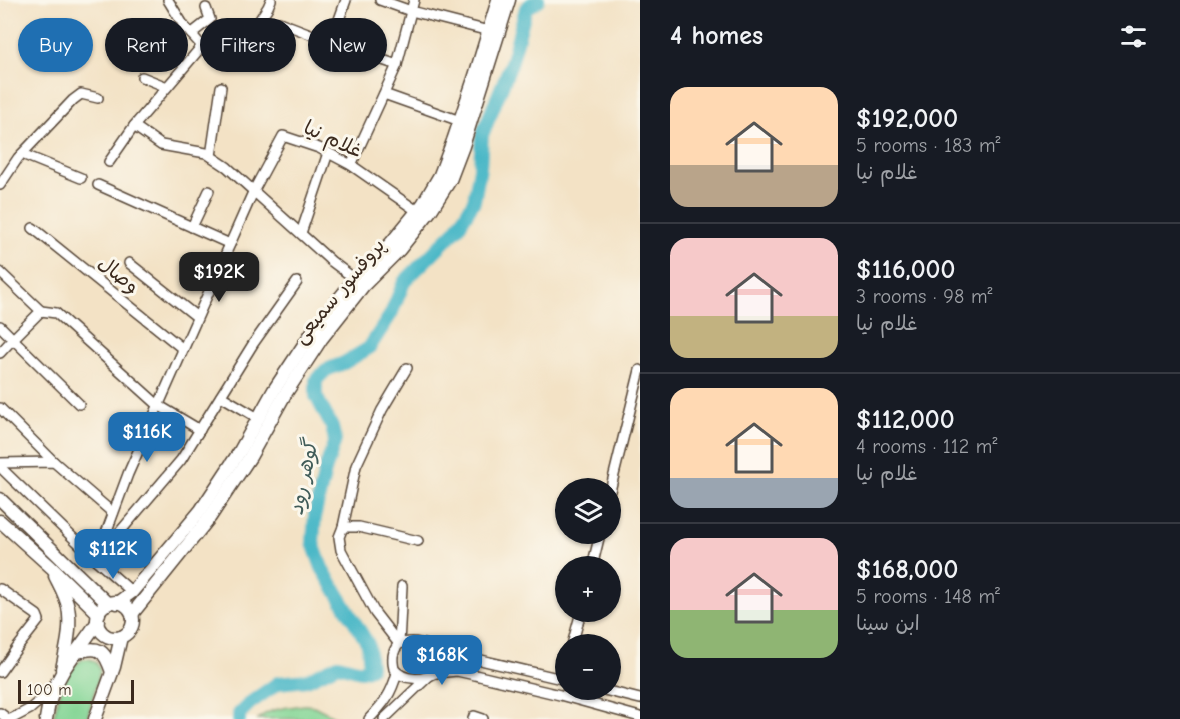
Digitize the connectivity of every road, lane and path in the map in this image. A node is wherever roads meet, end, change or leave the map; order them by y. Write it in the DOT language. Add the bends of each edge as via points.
graph roads {
  1 [pos="168,0"];
  2 [pos="271,0"];
  3 [pos="346,0"];
  4 [pos="380,0"];
  5 [pos="414,0"];
  6 [pos="498,0"];
  7 [pos="509,0"];
  8 [pos="206,8"];
  9 [pos="411,11"];
  10 [pos="261,18"];
  11 [pos="340,18"];
  12 [pos="489,31"];
  13 [pos="191,34"];
  14 [pos="387,61"];
  15 [pos="397,65"];
  16 [pos="142,77"];
  17 [pos="167,87"];
  18 [pos="221,87"];
  19 [pos="384,94"];
  20 [pos="98,98"];
  21 [pos="460,121"];
  22 [pos="134,126"];
  23 [pos="327,153"];
  24 [pos="22,154"];
  25 [pos="211,156"];
  26 [pos="109,162"];
  27 [pos="351,165"];
  28 [pos="81,178"];
  29 [pos="0,184"];
  30 [pos="98,185"];
  31 [pos="254,190"];
  32 [pos="209,191"];
  33 [pos="417,211"];
  34 [pos="192,227"];
  35 [pos="33,228"];
  36 [pos="301,233"];
  37 [pos="230,244"];
  38 [pos="129,263"];
  39 [pos="0,272"];
  40 [pos="355,279"];
  41 [pos="297,282"];
  42 [pos="41,311"];
  43 [pos="197,317"];
  44 [pos="0,326"];
  45 [pos="13,339"];
  46 [pos="183,349"];
  47 [pos="0,353"];
  48 [pos="407,368"];
  49 [pos="640,370"];
  50 [pos="221,396"];
  51 [pos="78,404"];
  52 [pos="158,405"];
  53 [pos="0,408"];
  54 [pos="258,418"];
  55 [pos="200,430"];
  56 [pos="54,462"];
  57 [pos="0,465"];
  58 [pos="613,478"];
  59 [pos="0,499"];
  60 [pos="113,513"];
  61 [pos="0,521"];
  62 [pos="343,527"];
  63 [pos="418,542"];
  64 [pos="96,560"];
  65 [pos="51,567"];
  66 [pos="402,586"];
  67 [pos="0,589"];
  68 [pos="92,589"];
  69 [pos="132,592"];
  70 [pos="112,603"];
  71 [pos="132,614"];
  72 [pos="98,618"];
  73 [pos="121,637"];
  74 [pos="399,644"];
  75 [pos="438,650"];
  76 [pos="0,651"];
  77 [pos="75,653"];
  78 [pos="10,658"];
  79 [pos="0,672"];
  80 [pos="112,672"];
  81 [pos="397,673"];
  82 [pos="61,674"];
  83 [pos="433,675"];
  84 [pos="555,675"];
  85 [pos="56,686"];
  86 [pos="555,693"];
  87 [pos="621,694"];
  88 [pos="640,699"];
  89 [pos="581,700"];
  90 [pos="0,713"];
  91 [pos="640,717"];
  92 [pos="9,719"];
  93 [pos="46,719"];
  94 [pos="95,719"];
  95 [pos="369,719"];
  96 [pos="384,719"];
  97 [pos="473,719"];
  98 [pos="483,719"];
  1 -- 13 [label="street"];
  2 -- 10 [label="street"];
  3 -- 11 [label="street"];
  4 -- 9 [label="street"];
  5 -- 9 [label="street"];
  6 -- 12 [label="main road, پروفسور سمیعی"];
  7 -- 71 [label="main road, پروفسور سمیعی" via="450,180 399,250 363,286 322,338 210,517"];
  8 -- 13 [label="street" via="210,19"];
  9 -- 12 [label="street"];
  9 -- 15 [label="street"];
  12 -- 21 [label="main road, پروفسور سمیعی"];
  13 -- 17 [label="street" via="202,46"];
  14 -- 15 [label="street"];
  15 -- 19 [label="street"];
  16 -- 17 [label="street"];
  17 -- 22 [label="street"];
  18 -- 25 [label="street"];
  19 -- 21 [label="street"];
  19 -- 27 [label="street"];
  20 -- 24 [label="street" via="81,94"];
  21 -- 33 [label="main road, پروفسور سمیعی" via="440,175"];
  22 -- 25 [label="street" via="161,145"];
  22 -- 26 [label="street"];
  23 -- 27 [label="street, غلام نیا"];
  23 -- 31 [label="street, غلام نیا" via="283,136"];
  23 -- 36 [label="street"];
  24 -- 28 [label="street"];
  24 -- 29 [label="street"];
  25 -- 31 [label="street"];
  27 -- 33 [label="street, غلام نیا"];
  30 -- 34 [label="street"];
  31 -- 36 [label="street"];
  31 -- 37 [label="street, غلام نیا"];
  32 -- 34 [label="street"];
  33 -- 40 [label="main road, پروفسور سمیعی"];
  34 -- 37 [label="street"];
  35 -- 46 [label="street, وصال"];
  36 -- 40 [label="street"];
  37 -- 43 [label="street, غلام نیا"];
  38 -- 43 [label="street"];
  39 -- 42 [label="street"];
  40 -- 54 [label="main road, پروفسور سمیعی" via="313,331"];
  41 -- 50 [label="street"];
  42 -- 45 [label="street"];
  42 -- 52 [label="street" via="56,313"];
  43 -- 46 [label="street, غلام نیا"];
  44 -- 45 [label="street"];
  45 -- 47 [label="street"];
  45 -- 51 [label="street"];
  46 -- 52 [label="street, غلام نیا"];
  48 -- 62 [label="street" via="356,466"];
  49 -- 58 [label="street"];
  50 -- 54 [label="street"];
  50 -- 55 [label="street"];
  52 -- 55 [label="street"];
  52 -- 60 [label="street, غلام نیا"];
  53 -- 56 [label="street"];
  54 -- 69 [label="main road, پروفسور سمیعی" via="201,510"];
  55 -- 64 [label="street" via="181,460"];
  56 -- 57 [label="street"];
  56 -- 60 [label="street"];
  57 -- 64 [label="street"];
  59 -- 68 [label="main road"];
  60 -- 64 [label="street, غلام نیا"];
  61 -- 65 [label="main road"];
  62 -- 63 [label="street" via="359,527"];
  62 -- 74 [label="street" via="339,537 341,550 375,613"];
  64 -- 69 [label="street"];
  65 -- 72 [label="main road"];
  65 -- 82 [label="main road" via="68,607 69,633"];
  66 -- 74 [label="street"];
  67 -- 78 [label="street" via="39,620"];
  68 -- 69 [label="main road" via="113,596"];
  68 -- 70 [label="main road"];
  69 -- 70 [label="main road, پروفسور سمیعی"];
  70 -- 71 [label="main road" via="126,606"];
  70 -- 72 [label="main road" via="102,608"];
  71 -- 73 [label="main road" via="131,628"];
  72 -- 73 [label="main road" via="103,633"];
  72 -- 77 [label="main road"];
  73 -- 80 [label="main road"];
  74 -- 75 [label="street" via="413,641"];
  74 -- 81 [label="street" via="392,657"];
  75 -- 83 [label="street" via="444,662"];
  75 -- 84 [label="street"];
  76 -- 78 [label="street"];
  77 -- 80 [label="main road" via="99,650 107,656"];
  77 -- 82 [label="main road"];
  78 -- 79 [label="street"];
  80 -- 94 [label="main road"];
  81 -- 83 [label="street" via="410,677"];
  81 -- 95 [label="street" via="384,703"];
  82 -- 85 [label="main road"];
  83 -- 86 [label="street" via="457,671"];
  83 -- 96 [label="street"];
  85 -- 92 [label="street" via="30,710"];
  85 -- 93 [label="main road"];
  87 -- 88 [label="street"];
  89 -- 91 [label="street"];
  90 -- 92 [label="street"];
  97 -- 98 [label="street"];
}
